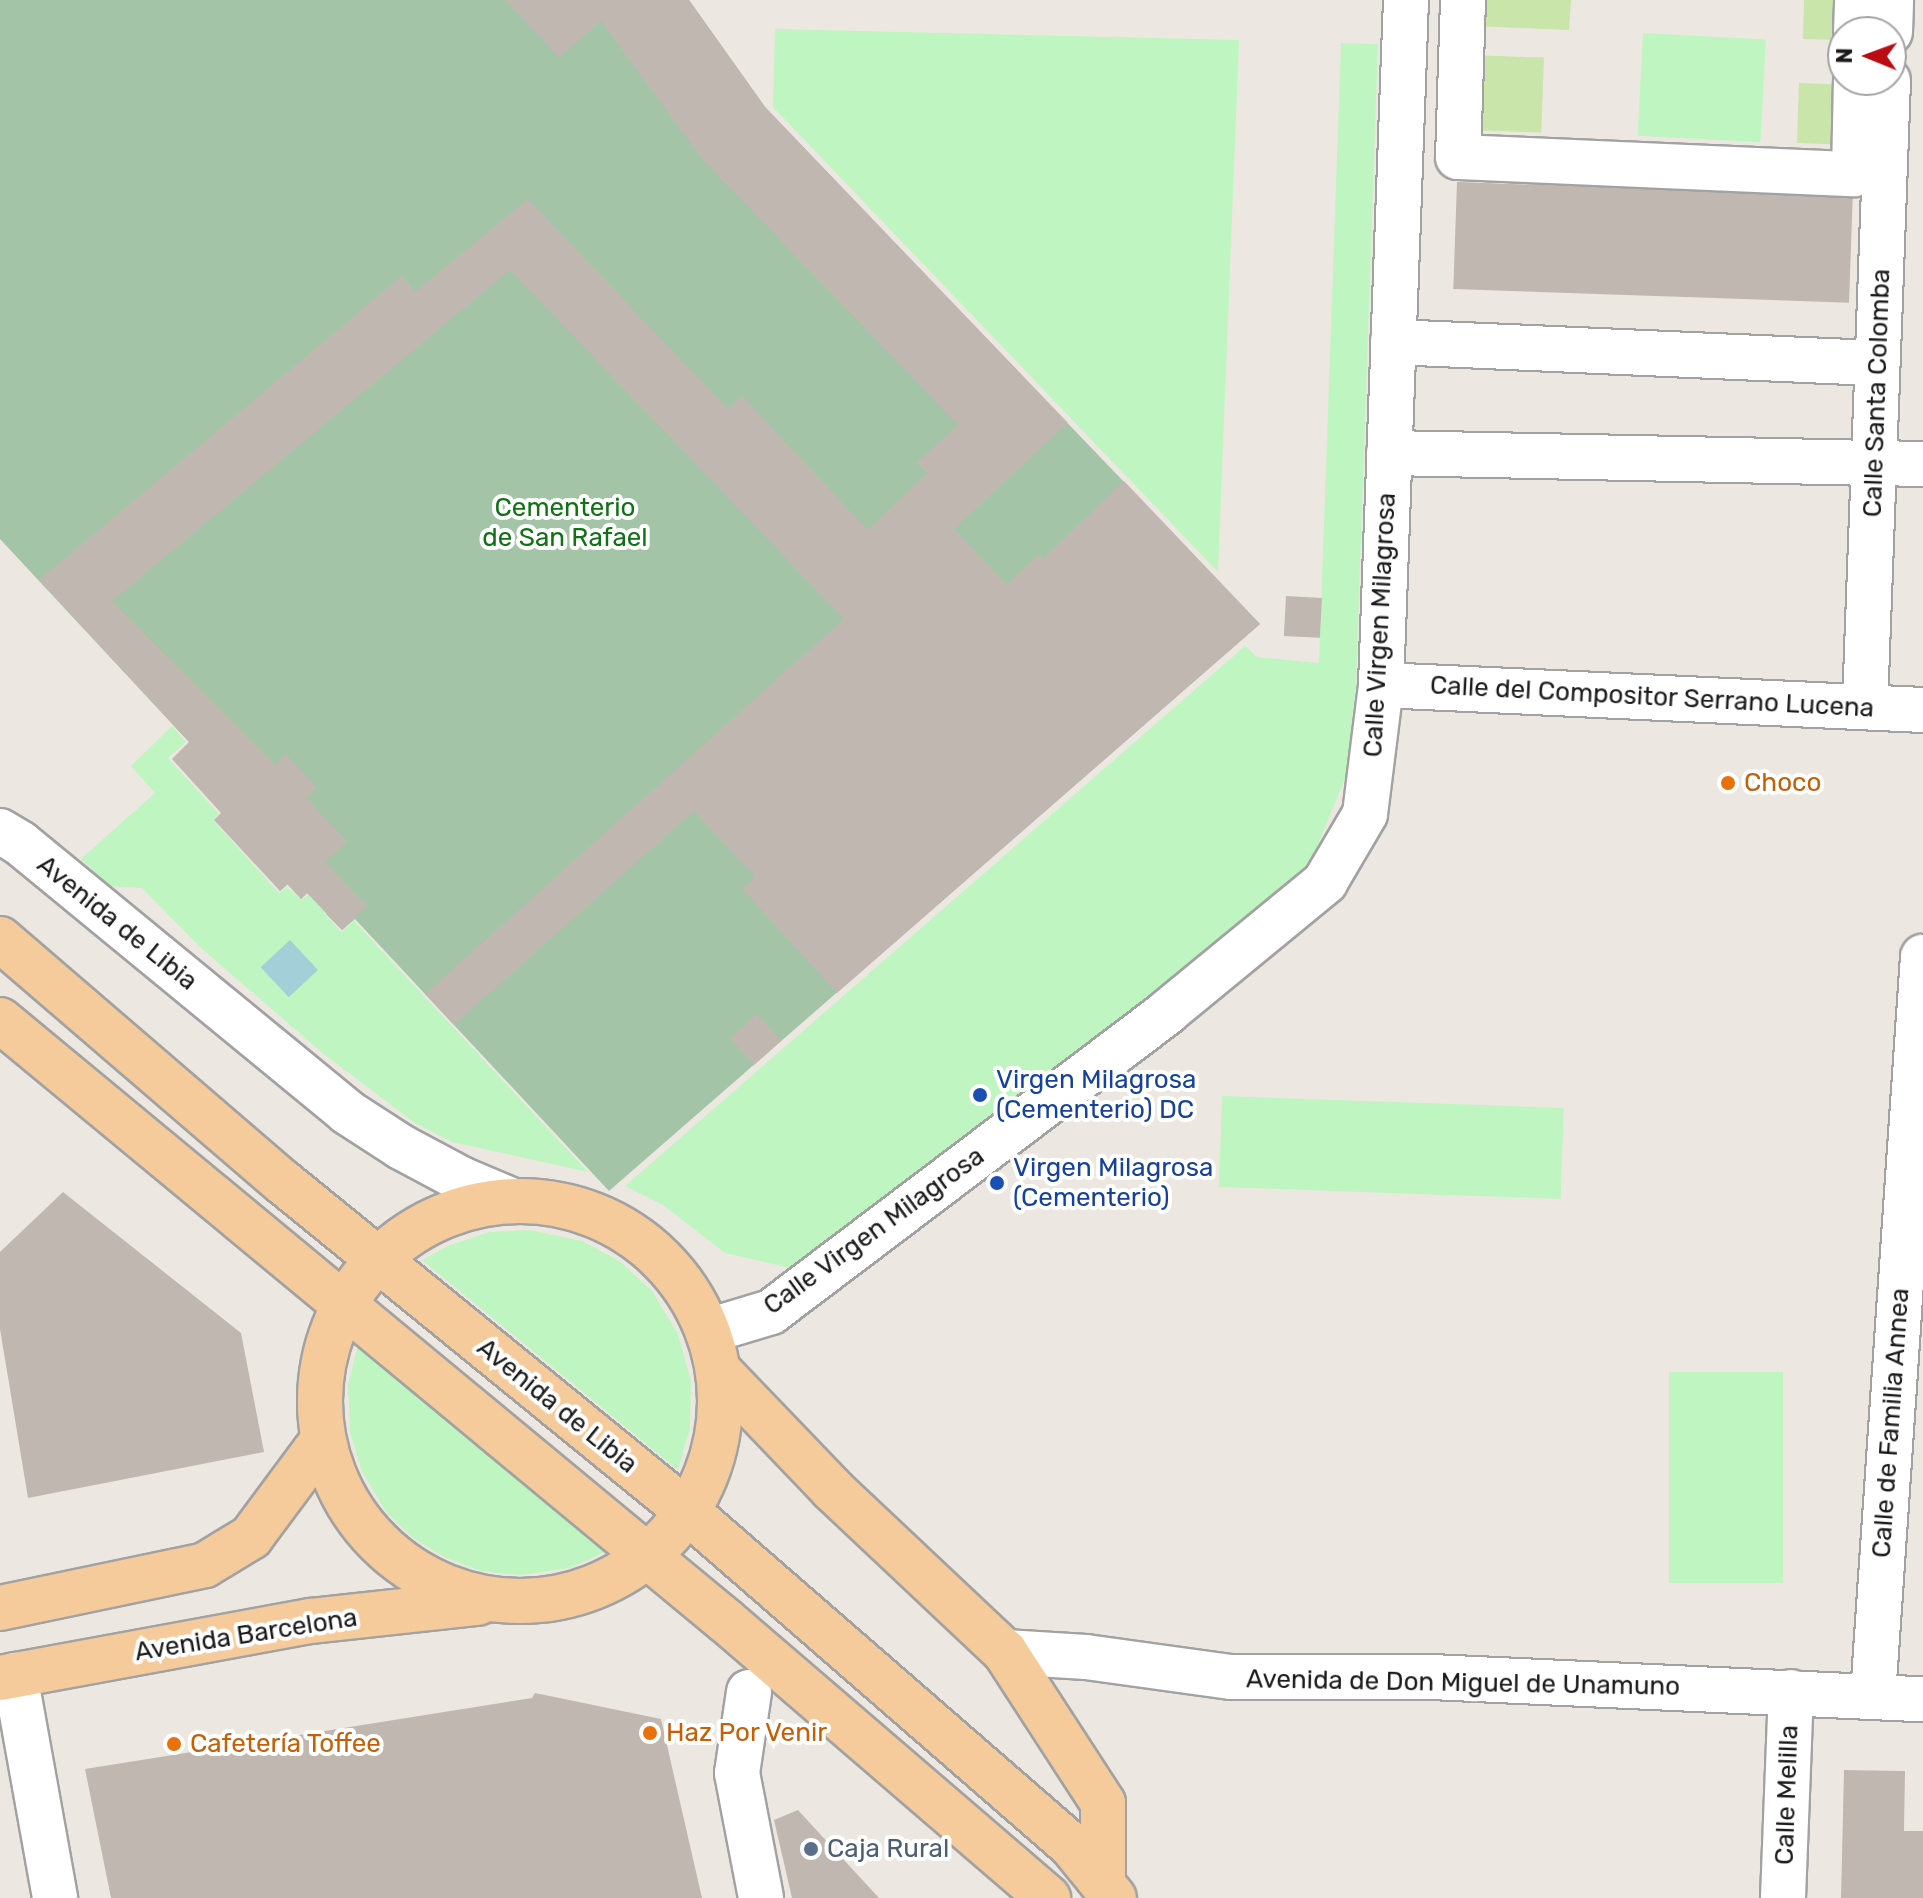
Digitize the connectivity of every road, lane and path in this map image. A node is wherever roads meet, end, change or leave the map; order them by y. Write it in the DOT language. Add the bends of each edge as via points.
graph roads {
  1 [pos="1406,0"];
  2 [pos="1463,0"];
  3 [pos="1856,96"];
  4 [pos="1887,96"];
  5 [pos="1393,342"];
  6 [pos="1878,363"];
  7 [pos="1389,453"];
  8 [pos="1874,462"];
  9 [pos="1923,464"];
  10 [pos="1381,685"];
  11 [pos="1865,705"];
  12 [pos="1923,710"];
  13 [pos="0,831"];
  14 [pos="0,939"];
  15 [pos="1923,957"];
  16 [pos="0,1020"];
  17 [pos="1916,1159"];
  18 [pos="511,1200"];
  19 [pos="377,1260"];
  20 [pos="343,1305"];
  21 [pos="714,1351"];
  22 [pos="323,1440"];
  23 [pos="688,1512"];
  24 [pos="649,1557"];
  25 [pos="493,1601"];
  26 [pos="0,1608"];
  27 [pos="1005,1652"];
  28 [pos="7,1677"];
  29 [pos="749,1692"];
  30 [pos="1791,1692"];
  31 [pos="1873,1696"];
  32 [pos="1923,1699"];
  33 [pos="1108,1891"];
  34 [pos="55,1898"];
  35 [pos="761,1898"];
  36 [pos="1048,1898"];
  37 [pos="1783,1898"];
  1 -- 5 [label="street, Calle Virgen Milagrosa"];
  2 -- 3 [label="street" via="1458,157 1854,174"];
  4 -- 6 [label="street, Calle Santa Colomba"];
  5 -- 6 [label="street"];
  5 -- 7 [label="street, Calle Virgen Milagrosa"];
  6 -- 8 [label="street, Calle Santa Colomba"];
  7 -- 8 [label="street"];
  7 -- 10 [label="street, Calle Virgen Milagrosa"];
  8 -- 9 [label="street"];
  8 -- 11 [label="street, Calle Santa Colomba"];
  10 -- 11 [label="street, Calle del Compositor Serrano Lucena"];
  10 -- 21 [label="street, Calle Virgen Milagrosa" via="1365,814 1325,882 1154,1022"];
  11 -- 12 [label="street, Calle del Compositor Serrano Lucena"];
  13 -- 18 [label="street, Avenida de Libia" via="347,1112 401,1147"];
  14 -- 19 [label="main road, Avenida de Libia"];
  15 -- 17 [label="street, Calle de Familia Annea"];
  16 -- 20 [label="main road"];
  17 -- 31 [label="street, Calle de Familia Annea"];
  18 -- 19 [label="main road" via="439,1217 406,1235"];
  18 -- 21 [label="main road" via="561,1204 609,1220 651,1248 685,1286"];
  19 -- 20 [label="main road"];
  19 -- 23 [label="main road, Avenida de Libia"];
  20 -- 22 [label="main road" via="327,1348 319,1394"];
  20 -- 24 [label="main road"];
  21 -- 23 [label="main road" via="720,1420 709,1468"];
  21 -- 27 [label="main road, Avenida de Libia" via="832,1489"];
  22 -- 25 [label="main road" via="338,1487 365,1530 401,1564 445,1588"];
  22 -- 26 [label="main road" via="269,1518 251,1537 205,1565"];
  23 -- 24 [label="main road"];
  23 -- 33 [label="main road, Avenida de Libia" via="1071,1845"];
  24 -- 25 [label="main road" via="602,1586 548,1601"];
  24 -- 36 [label="main road"];
  25 -- 28 [label="main road, Avenida Barcelona" via="311,1621"];
  27 -- 30 [label="street, Avenida de Don Miguel de Unamuno" via="1231,1677 1431,1677"];
  27 -- 33 [label="main road, Avenida de Libia" via="1103,1803"];
  28 -- 34 [label="street"];
  29 -- 35 [label="street" via="737,1773"];
  30 -- 31 [label="street, Avenida de Don Miguel de Unamuno"];
  30 -- 37 [label="street, Calle Melilla"];
  31 -- 32 [label="street, Avenida de Don Miguel de Unamuno"];
}
